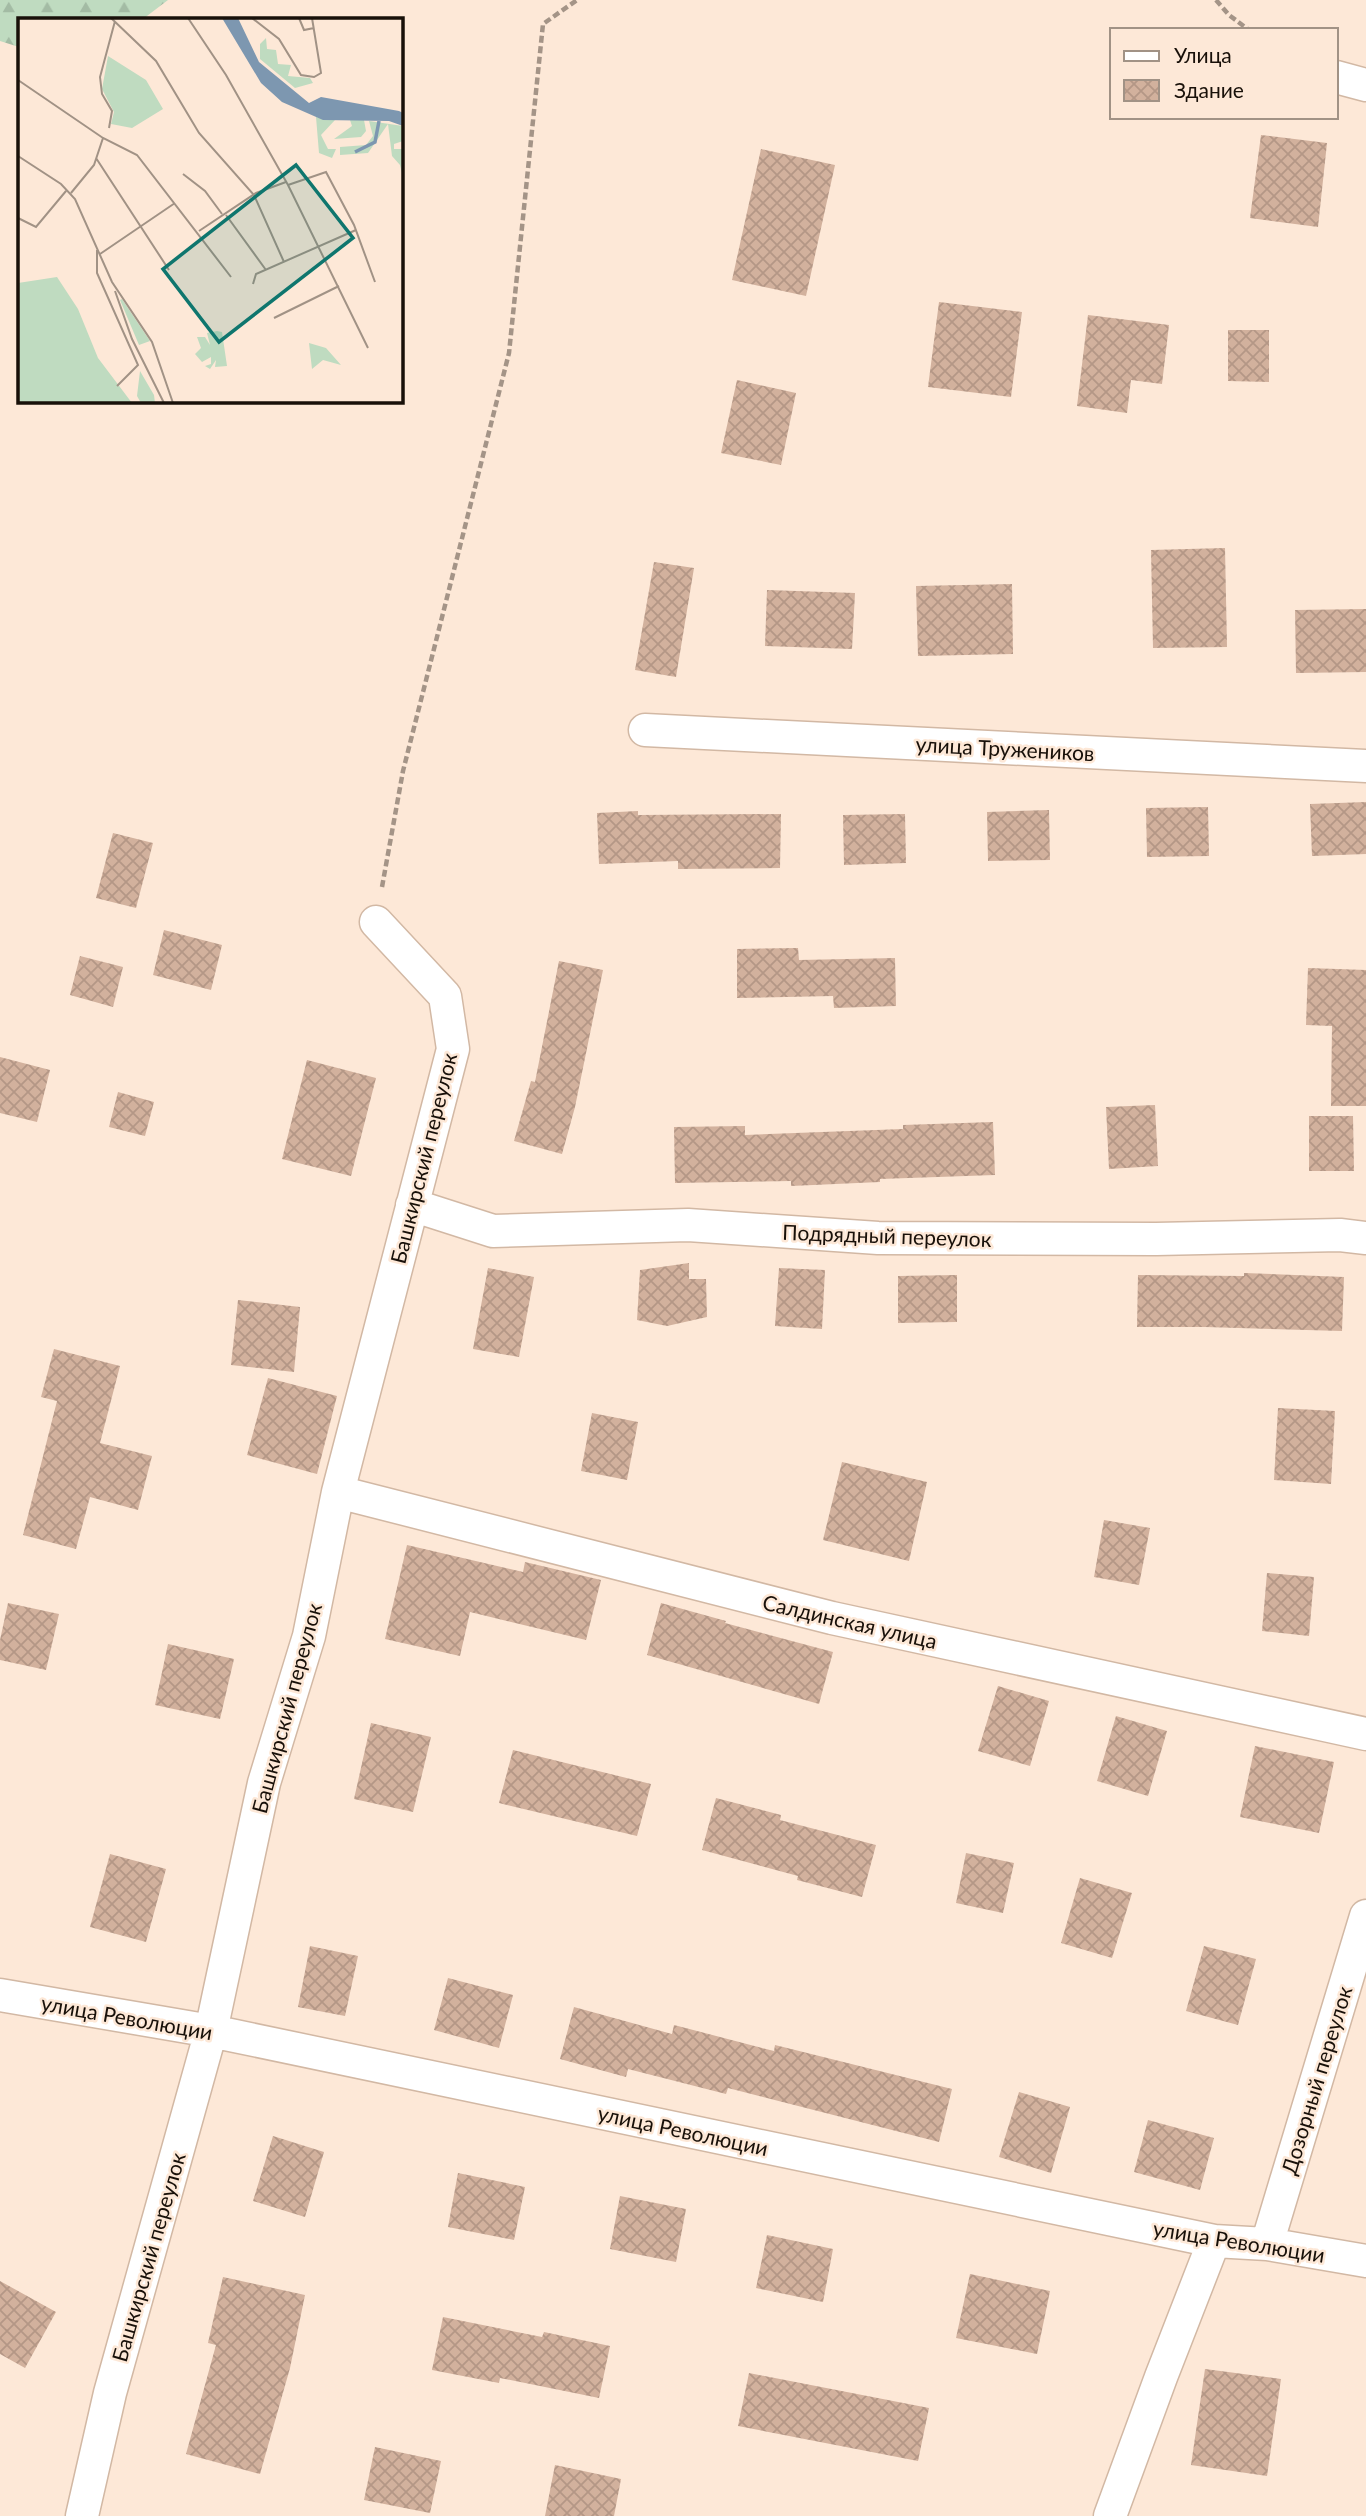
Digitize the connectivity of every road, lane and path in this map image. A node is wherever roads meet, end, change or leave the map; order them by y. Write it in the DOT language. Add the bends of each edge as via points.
graph roads {
  1 [pos="577,0"];
  2 [pos="1216,0"];
  3 [pos="1246,28"];
  4 [pos="1338,78"];
  5 [pos="1366,85"];
  6 [pos="645,730"];
  7 [pos="1366,766"];
  8 [pos="376,922"];
  9 [pos="412,1205"];
  10 [pos="1366,1238"];
  11 [pos="338,1492"];
  12 [pos="1366,1734"];
  13 [pos="1366,1916"];
  14 [pos="0,1995"];
  15 [pos="211,2031"];
  16 [pos="1214,2241"];
  17 [pos="1267,2244"];
  18 [pos="1366,2261"];
  19 [pos="82,2516"];
  20 [pos="1110,2516"];
  1 -- 8 [label="path" via="543,24 509,353 403,771"];
  2 -- 3 [label="path"];
  4 -- 5 [label="street"];
  6 -- 7 [label="street, улица Тружеников"];
  8 -- 9 [label="street, Башкирский переулок" via="445,996 453,1049"];
  9 -- 10 [label="street, Подрядный переулок" via="493,1231 688,1225 878,1238"];
  9 -- 11 [label="street, Башкирский переулок"];
  11 -- 12 [label="street, Салдинская улица" via="832,1618"];
  11 -- 15 [label="street, Башкирский переулок" via="309,1636 264,1783"];
  13 -- 17 [label="street, Дозорный переулок"];
  14 -- 15 [label="street, улица Революции"];
  15 -- 16 [label="street, улица Революции"];
  15 -- 19 [label="street, Башкирский переулок" via="110,2393"];
  16 -- 17 [label="street, улица Революции"];
  16 -- 20 [label="street"];
  17 -- 18 [label="street, улица Революции"];
}
